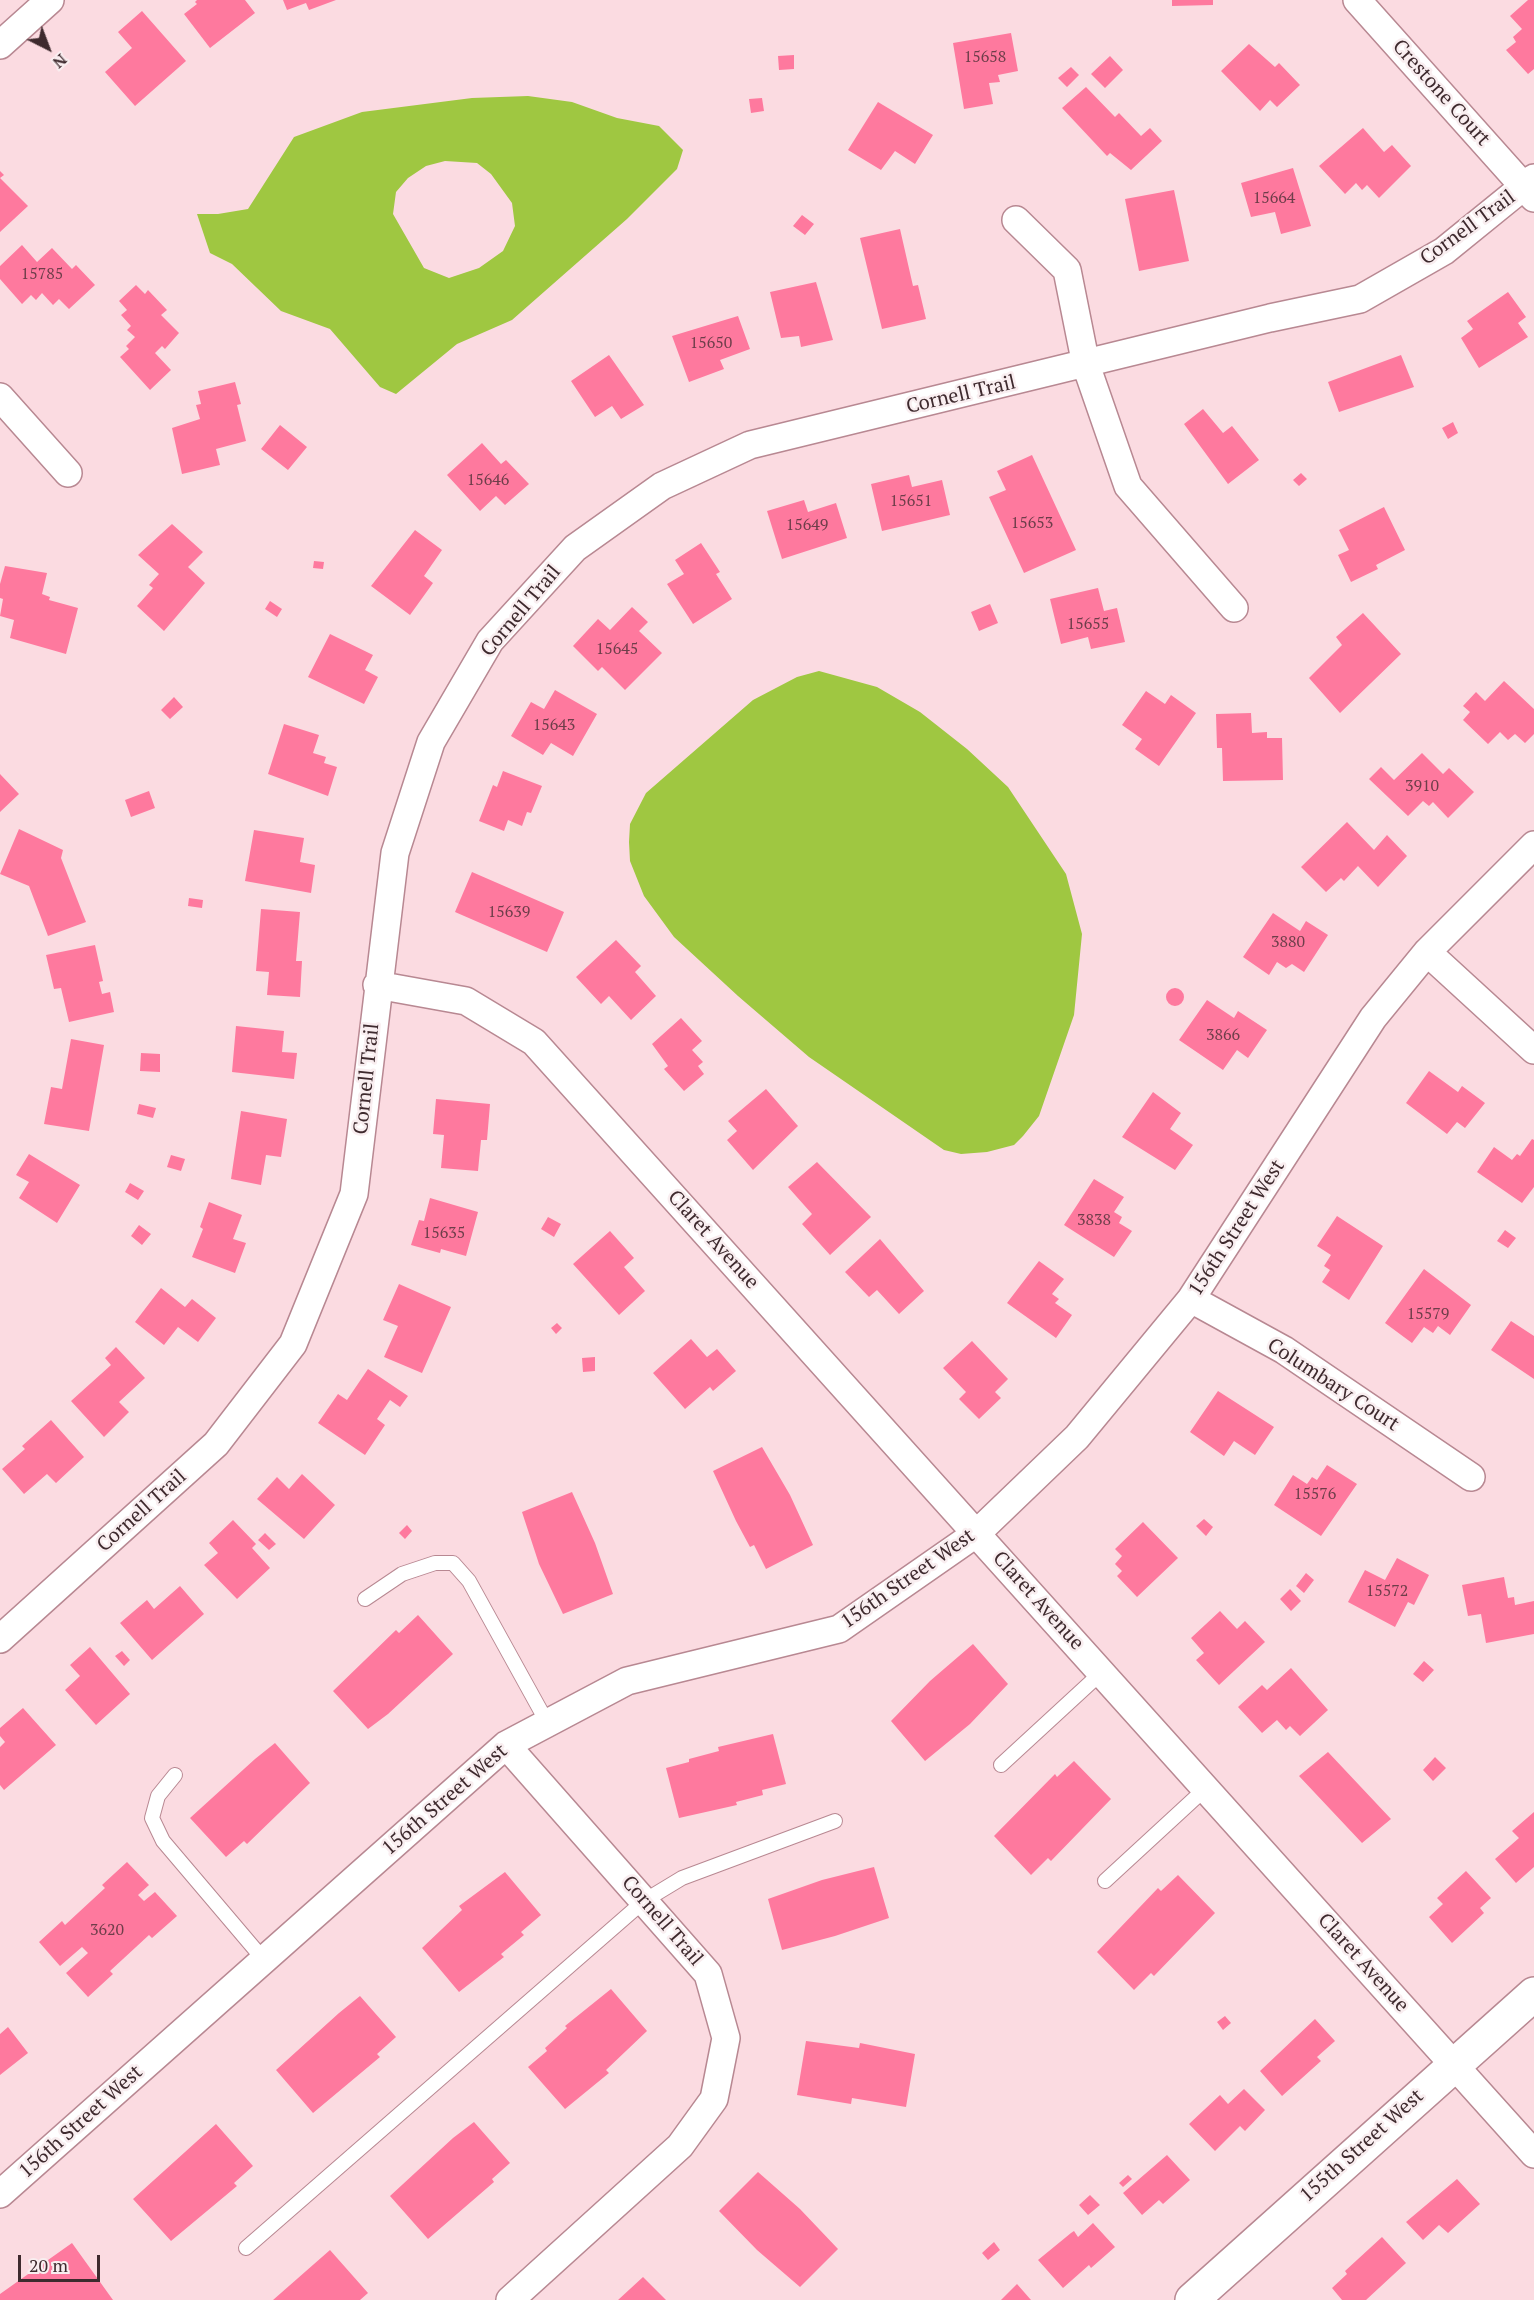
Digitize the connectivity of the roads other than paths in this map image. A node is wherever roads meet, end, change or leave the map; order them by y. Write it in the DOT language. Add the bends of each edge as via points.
graph roads {
  1 [pos="50,0"];
  2 [pos="1357,0"];
  3 [pos="0,45"];
  4 [pos="1531,188"];
  5 [pos="1016,220"];
  6 [pos="1086,364"];
  7 [pos="0,397"];
  8 [pos="68,473"];
  9 [pos="1234,608"];
  10 [pos="1534,845"];
  11 [pos="1427,952"];
  12 [pos="377,986"];
  13 [pos="1534,1050"];
  14 [pos="1191,1299"];
  15 [pos="1471,1477"];
  16 [pos="976,1533"];
  17 [pos="365,1599"];
  18 [pos="0,1639"];
  19 [pos="1102,1672"];
  20 [pos="548,1724"];
  21 [pos="506,1745"];
  22 [pos="1001,1765"];
  23 [pos="175,1775"];
  24 [pos="1206,1788"];
  25 [pos="835,1821"];
  26 [pos="1105,1881"];
  27 [pos="644,1901"];
  28 [pos="264,1960"];
  29 [pos="1534,1994"];
  30 [pos="1454,2064"];
  31 [pos="1534,2154"];
  32 [pos="0,2194"];
  33 [pos="246,2248"];
  34 [pos="510,2300"];
  35 [pos="1192,2300"];
  1 -- 3 [label="street"];
  2 -- 4 [label="street, Crestone Court"];
  4 -- 6 [label="street, Cornell Trail" via="1444,251 1360,299"];
  5 -- 6 [label="street" via="1067,270"];
  6 -- 9 [label="street" via="1128,486"];
  6 -- 12 [label="street, Cornell Trail" via="750,445 662,486 575,548 490,641 431,742 395,853"];
  7 -- 8 [label="street"];
  10 -- 11 [label="street, 156th Street West"];
  11 -- 13 [label="street"];
  11 -- 14 [label="street, 156th Street West" via="1373,1018"];
  12 -- 16 [label="street, Claret Avenue" via="466,1001 534,1042"];
  12 -- 18 [label="street, Cornell Trail" via="354,1194 293,1344 216,1444"];
  14 -- 15 [label="street, Columbary Court" via="1284,1350"];
  14 -- 16 [label="street, 156th Street West" via="1077,1437"];
  16 -- 19 [label="street, Claret Avenue"];
  16 -- 20 [label="street, 156th Street West" via="839,1629 627,1682"];
  17 -- 20 [label="lane" via="402,1574 435,1563 453,1563 469,1581"];
  19 -- 22 [label="lane"];
  19 -- 24 [label="street, Claret Avenue"];
  20 -- 21 [label="street, 156th Street West"];
  21 -- 27 [label="street, Cornell Trail"];
  21 -- 28 [label="street, 156th Street West"];
  23 -- 28 [label="lane" via="158,1797 152,1818 163,1841"];
  24 -- 26 [label="lane"];
  24 -- 30 [label="street, Claret Avenue"];
  25 -- 27 [label="lane" via="682,1878"];
  27 -- 33 [label="lane"];
  27 -- 34 [label="street, Cornell Trail" via="708,1974 726,2038 714,2099 680,2146"];
  28 -- 32 [label="street, 156th Street West"];
  29 -- 30 [label="street, 155th Street West"];
  30 -- 31 [label="street, Claret Avenue"];
  30 -- 35 [label="street, 155th Street West"];
}
